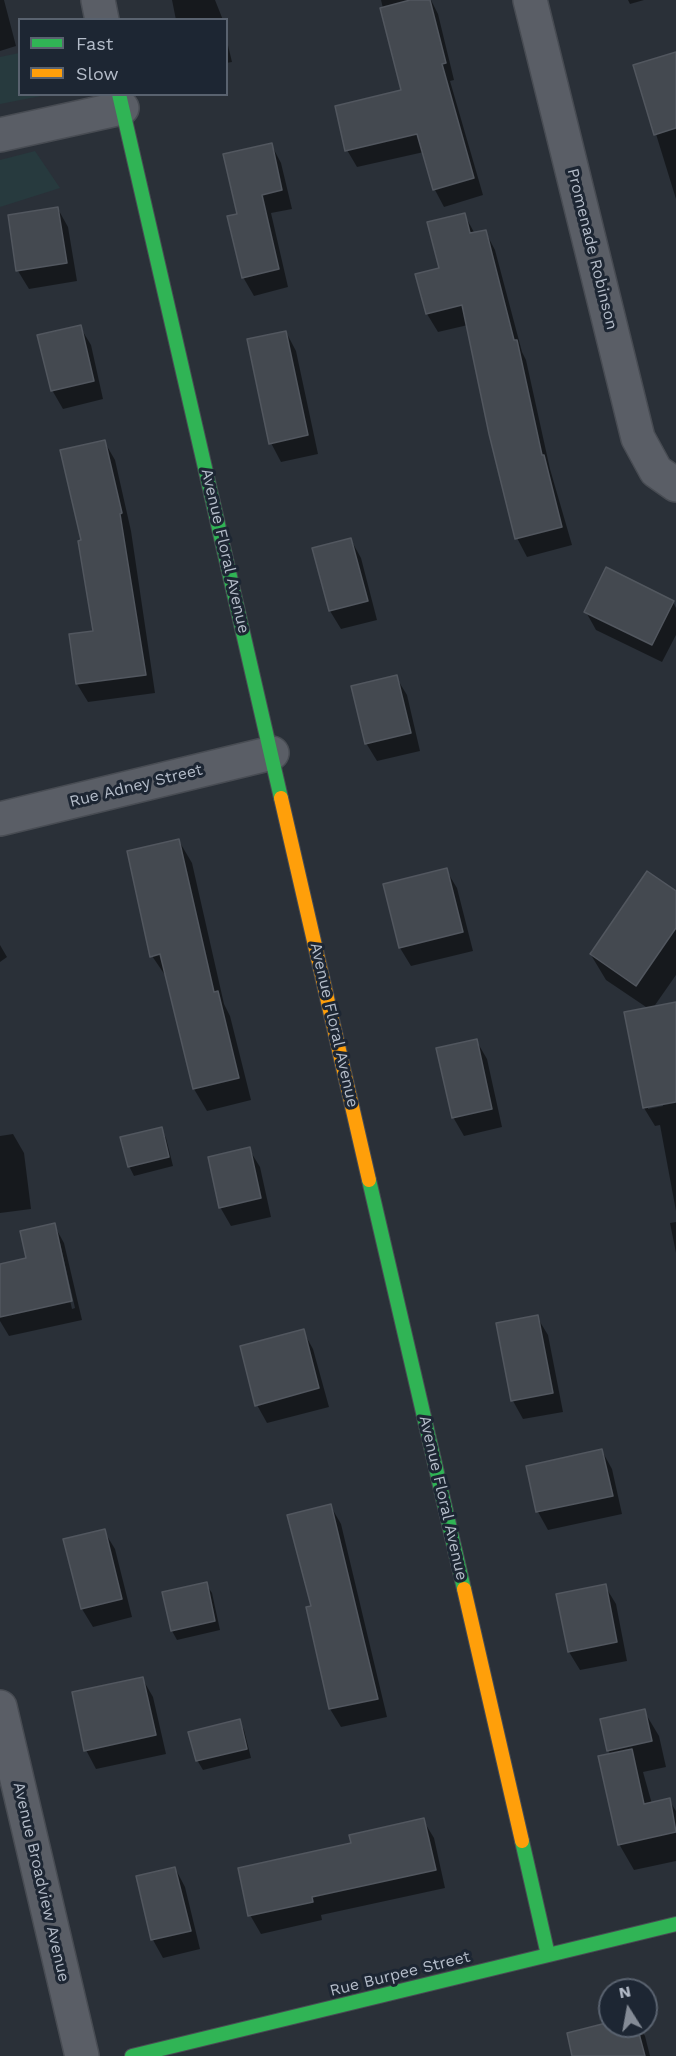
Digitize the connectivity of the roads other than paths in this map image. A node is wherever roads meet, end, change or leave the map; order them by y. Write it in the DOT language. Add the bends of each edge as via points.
graph roads {
  1 [pos="98,0"];
  2 [pos="530,0"];
  3 [pos="102,18"];
  4 [pos="121,101"];
  5 [pos="0,135"];
  6 [pos="676,485"];
  7 [pos="272,753"];
  8 [pos="0,819"];
  9 [pos="0,1707"];
  10 [pos="676,1924"];
  11 [pos="548,1955"];
  12 [pos="82,2056"];
  13 [pos="132,2056"];
  1 -- 3 [label="street"];
  2 -- 6 [label="street, Promenade Robinson" via="638,438 656,471"];
  4 -- 5 [label="street"];
  4 -- 7 [label="street, Avenue Floral Avenue"];
  7 -- 8 [label="street, Rue Adney Street"];
  7 -- 11 [label="street, Avenue Floral Avenue"];
  9 -- 12 [label="street, Avenue Broadview Avenue"];
  10 -- 11 [label="street, Rue Burpee Street"];
  11 -- 13 [label="street, Rue Burpee Street"];
}
